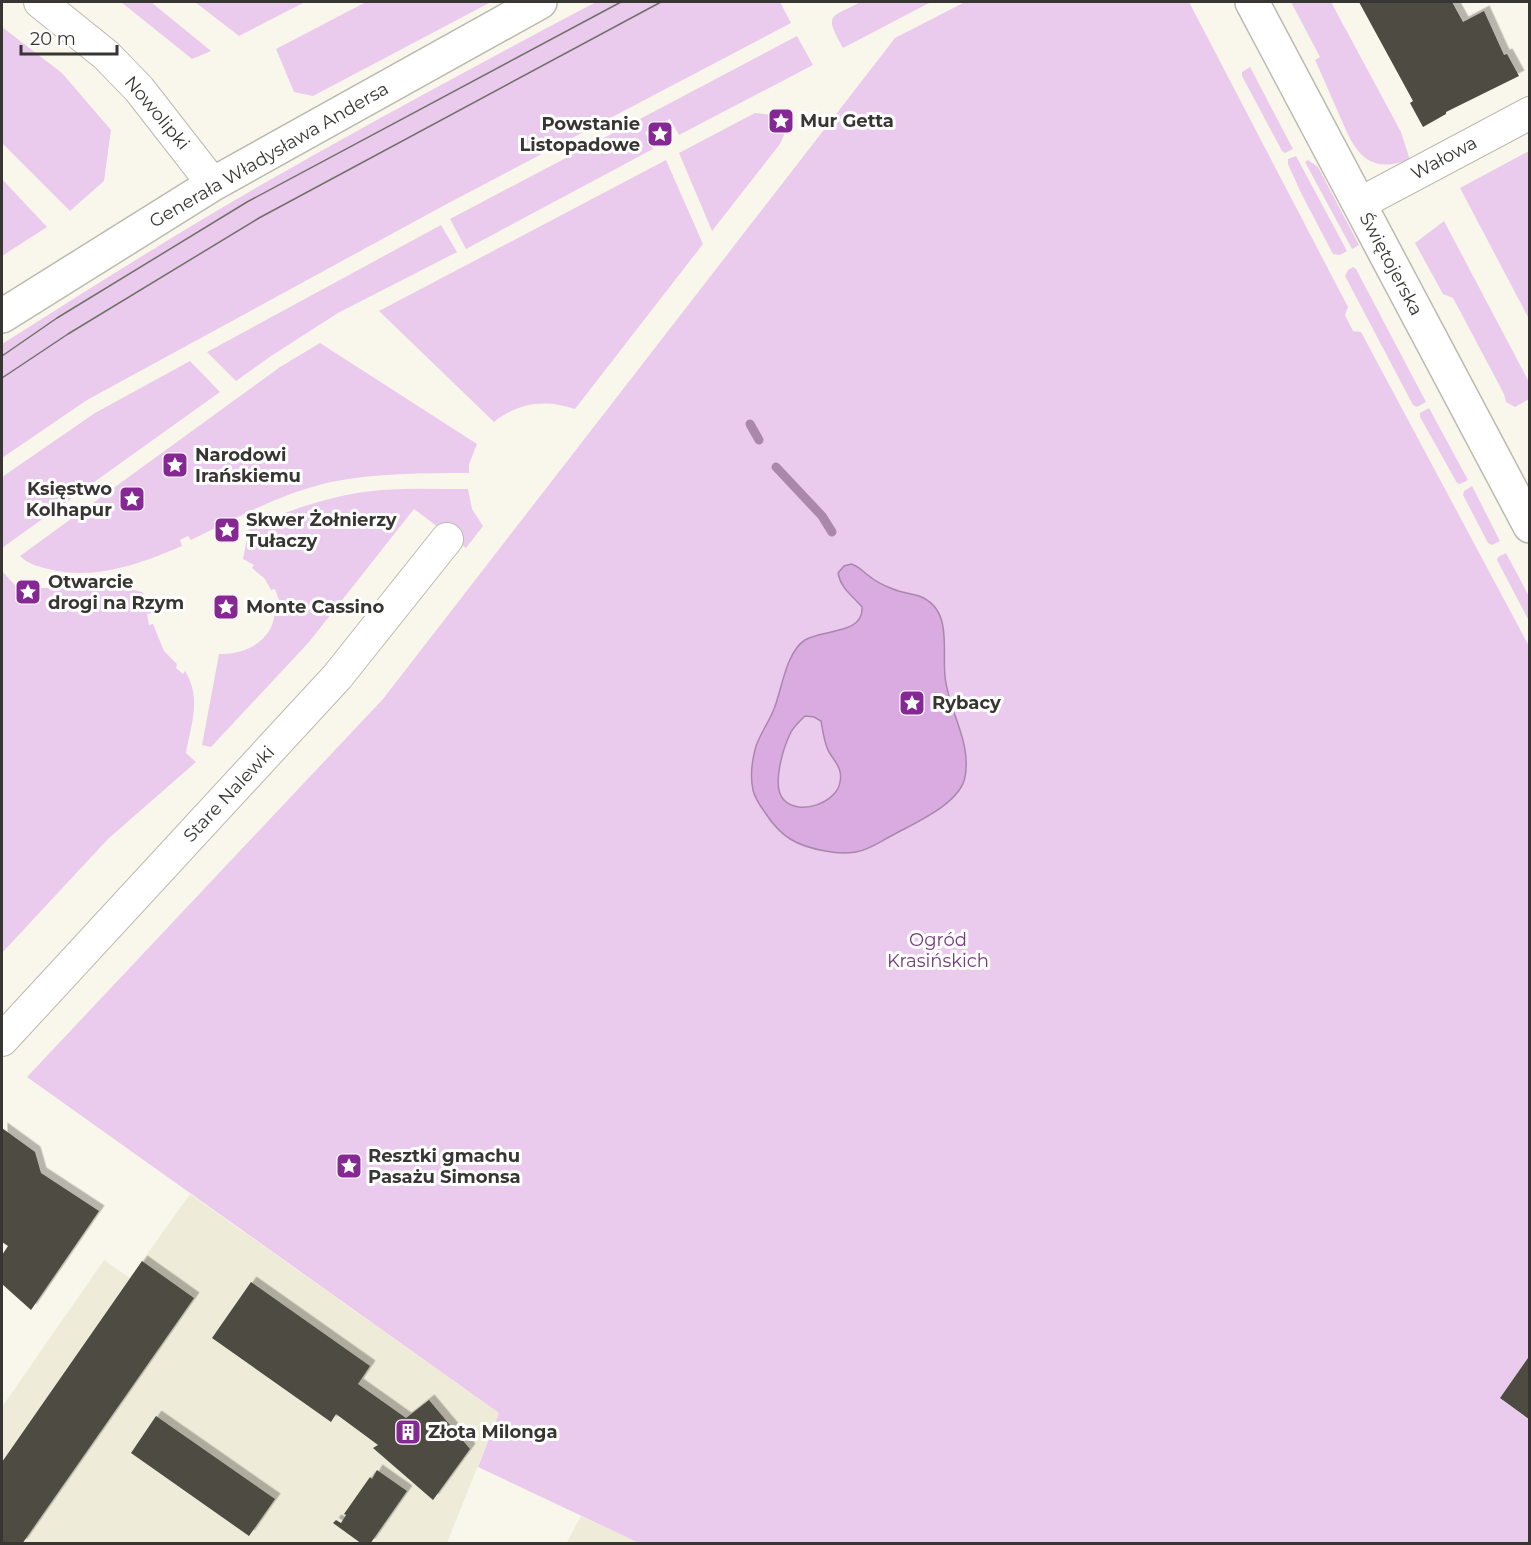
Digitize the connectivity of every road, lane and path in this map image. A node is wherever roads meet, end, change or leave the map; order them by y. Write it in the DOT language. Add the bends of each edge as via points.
graph roads {
  1 [pos="40,2"];
  2 [pos="540,2"];
  3 [pos="1252,2"];
  4 [pos="1530,113"];
  5 [pos="213,184"];
  6 [pos="1359,204"];
  7 [pos="2,316"];
  8 [pos="1530,526"];
  9 [pos="447,539"];
  10 [pos="2,1040"];
  1 -- 5 [label="street, Nowolipki" via="106,55 139,89"];
  2 -- 5 [label="main road, Generała Władysława Andersa"];
  3 -- 6 [label="main road, Świętojerska"];
  4 -- 6 [label="street, Wałowa"];
  5 -- 7 [label="main road, Generała Władysława Andersa"];
  6 -- 8 [label="main road, Świętojerska"];
  9 -- 10 [label="street, Stare Nalewki" via="337,677"];
}
